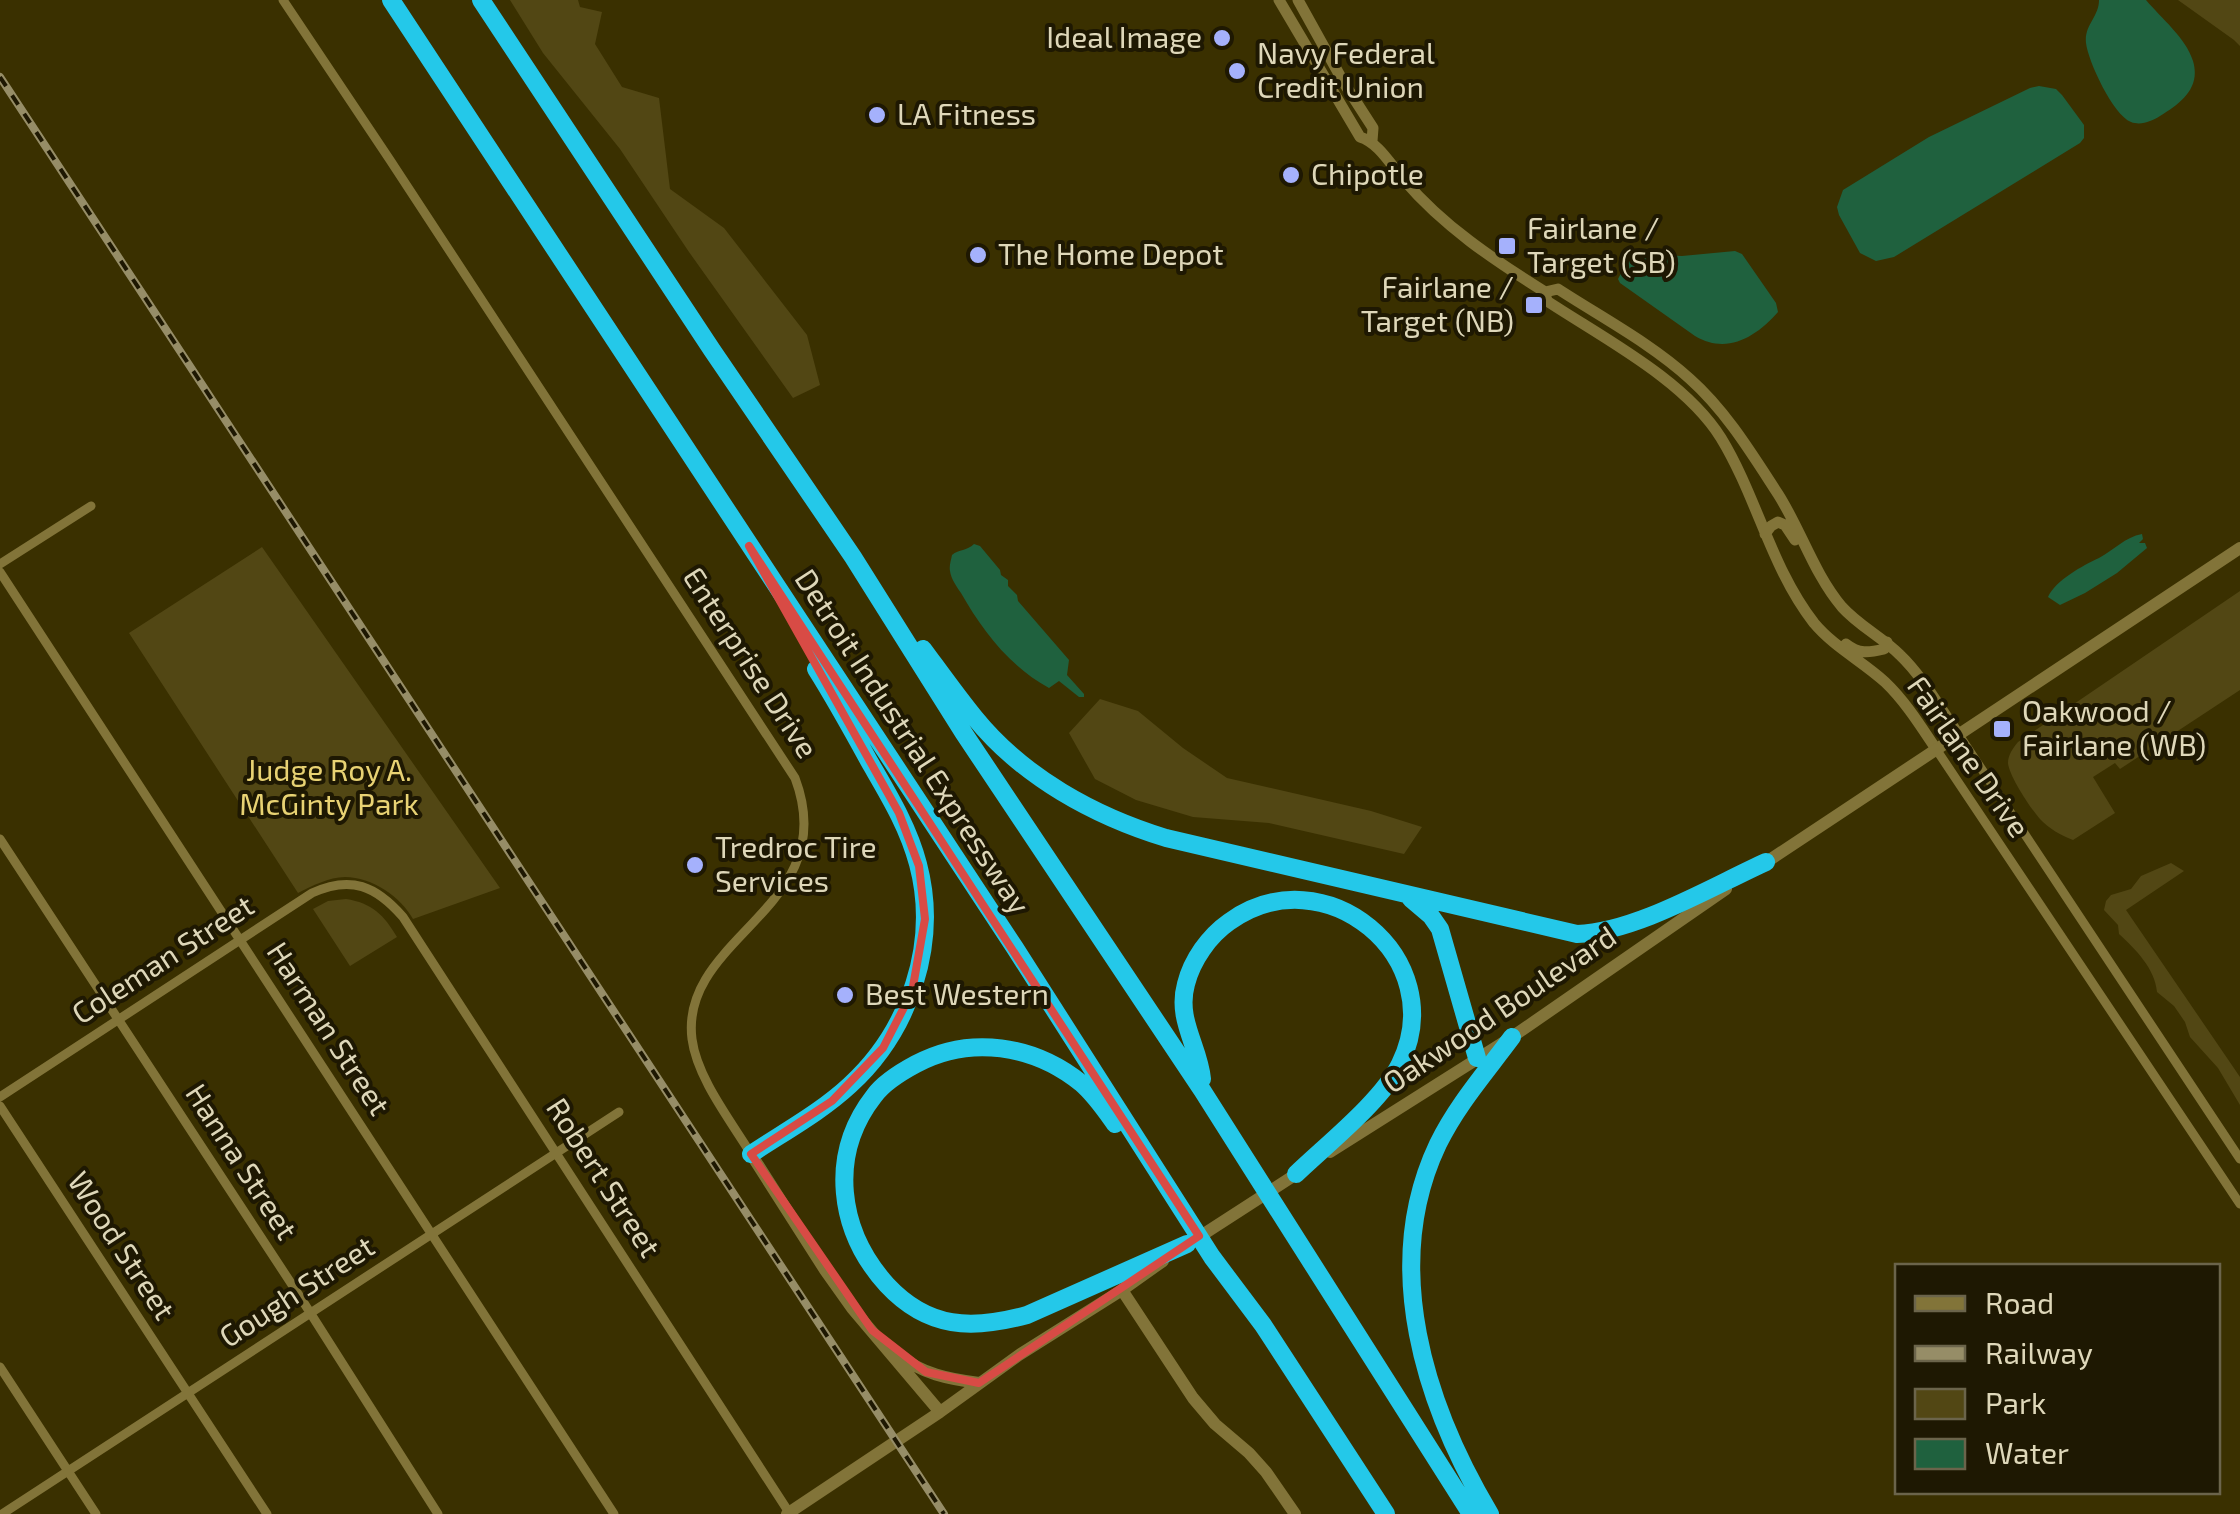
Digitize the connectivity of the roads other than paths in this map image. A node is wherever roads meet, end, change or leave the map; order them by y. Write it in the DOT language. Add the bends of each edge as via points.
graph roads {
  1 [pos="283,0"];
  2 [pos="391,0"];
  3 [pos="481,0"];
  4 [pos="1279,0"];
  5 [pos="1298,0"];
  6 [pos="1372,141"];
  7 [pos="1545,292"];
  8 [pos="91,506"];
  9 [pos="1765,534"];
  10 [pos="749,546"];
  11 [pos="2240,548"];
  12 [pos="854,557"];
  13 [pos="0,564"];
  14 [pos="0,572"];
  15 [pos="1826,584"];
  16 [pos="1796,596"];
  17 [pos="1887,642"];
  18 [pos="1958,735"];
  19 [pos="1936,749"];
  20 [pos="0,839"];
  21 [pos="1766,862"];
  22 [pos="359,886"];
  23 [pos="1406,896"];
  24 [pos="239,940"];
  25 [pos="118,1019"];
  26 [pos="1512,1038"];
  27 [pos="1477,1058"];
  28 [pos="1202,1090"];
  29 [pos="0,1097"];
  30 [pos="0,1106"];
  31 [pos="619,1112"];
  32 [pos="558,1154"];
  33 [pos="750,1154"];
  34 [pos="2240,1158"];
  35 [pos="1296,1174"];
  36 [pos="1161,1176"];
  37 [pos="2240,1204"];
  38 [pos="432,1235"];
  39 [pos="1187,1244"];
  40 [pos="1122,1290"];
  41 [pos="310,1314"];
  42 [pos="872,1330"];
  43 [pos="0,1367"];
  44 [pos="979,1383"];
  45 [pos="188,1394"];
  46 [pos="940,1412"];
  47 [pos="68,1471"];
  48 [pos="2,1514"];
  49 [pos="96,1514"];
  50 [pos="267,1514"];
  51 [pos="438,1514"];
  52 [pos="614,1514"];
  53 [pos="789,1514"];
  54 [pos="1295,1514"];
  55 [pos="1386,1514"];
  56 [pos="1471,1514"];
  57 [pos="1490,1514"];
  1 -- 33 [label="street, Enterprise Drive" via="796,778 805,820 797,864 708,977 692,1018 698,1063"];
  2 -- 10 [label="highway, Detroit Industrial Expressway"];
  3 -- 12 [label="highway, Detroit Industrial Expressway"];
  4 -- 6 [label="street, Fairlane Drive" via="1360,136"];
  5 -- 6 [label="street, Fairlane Drive" via="1372,128"];
  6 -- 7 [label="street, Fairlane Drive" via="1452,228"];
  7 -- 9 [label="street, Fairlane Drive" via="1547,302 1698,409 1720,435"];
  7 -- 15 [label="street, Fairlane Drive" via="1558,289 1691,379 1767,477"];
  8 -- 13 [label="street"];
  9 -- 15 [label="street" via="1778,522 1785,525 1811,572"];
  9 -- 16 [label="street, Fairlane Drive"];
  10 -- 33 [label="highway" via="899,814 919,866 925,919 912,992 883,1048 832,1101"];
  10 -- 36 [label="highway, Detroit Industrial Expressway"];
  11 -- 18 [label="main road, Oakwood Boulevard"];
  12 -- 23 [label="highway" via="977,720 1068,796 1156,835"];
  12 -- 28 [label="highway, Detroit Industrial Expressway"];
  14 -- 24 [label="street, Harman Street"];
  15 -- 17 [label="street, Fairlane Drive" via="1856,621"];
  16 -- 17 [label="street" via="1853,650 1868,653"];
  16 -- 19 [label="street, Fairlane Drive" via="1830,639 1902,699"];
  17 -- 18 [label="street, Fairlane Drive"];
  18 -- 19 [label="main road, Oakwood Boulevard"];
  18 -- 34 [label="street, Fairlane Drive"];
  19 -- 21 [label="main road, Oakwood Boulevard"];
  19 -- 37 [label="street, Fairlane Drive"];
  20 -- 25 [label="street, Hanna Street"];
  21 -- 23 [label="highway" via="1638,921 1592,934"];
  21 -- 26 [label="main road, Oakwood Boulevard"];
  22 -- 24 [label="street, Coleman Street" via="312,893"];
  22 -- 32 [label="street, Robert Street" via="403,917"];
  23 -- 27 [label="highway" via="1440,929"];
  24 -- 25 [label="street, Coleman Street"];
  24 -- 38 [label="street, Harman Street"];
  25 -- 29 [label="street, Coleman Street"];
  25 -- 41 [label="street, Hanna Street"];
  26 -- 27 [label="main road, Oakwood Boulevard"];
  26 -- 57 [label="highway" via="1437,1146 1419,1196 1412,1244 1415,1318 1427,1376 1464,1470"];
  27 -- 35 [label="main road, Oakwood Boulevard"];
  28 -- 35 [label="highway" via="1184,996 1216,934 1250,910 1298,900 1340,908 1372,928 1406,982 1412,1012 1404,1057 1382,1092"];
  28 -- 56 [label="highway, Detroit Industrial Expressway"];
  30 -- 45 [label="street, Wood Street"];
  31 -- 32 [label="street, Gough Street"];
  32 -- 38 [label="street, Gough Street"];
  32 -- 53 [label="street, Robert Street"];
  33 -- 42 [label="main road, Enterprise Drive" via="824,1270"];
  35 -- 39 [label="main road, Oakwood Boulevard"];
  36 -- 39 [label="highway" via="1094,1096 1054,1065 1025,1052 961,1048 900,1072 875,1093 846,1151 844,1189 860,1250 879,1276 898,1297 948,1323 1027,1315"];
  36 -- 55 [label="highway, Detroit Industrial Expressway"];
  38 -- 41 [label="street, Gough Street"];
  38 -- 52 [label="street, Harman Street"];
  39 -- 40 [label="main road, Oakwood Boulevard"];
  40 -- 44 [label="main road, Oakwood Boulevard"];
  40 -- 54 [label="main road" via="1192,1398 1266,1472"];
  41 -- 45 [label="street, Gough Street"];
  41 -- 51 [label="street, Hanna Street"];
  42 -- 44 [label="main road" via="926,1372"];
  42 -- 46 [label="main road, Enterprise Drive"];
  43 -- 47 [label="street"];
  44 -- 46 [label="main road, Oakwood Boulevard"];
  45 -- 47 [label="street, Gough Street"];
  45 -- 50 [label="street, Wood Street"];
  46 -- 53 [label="main road, Oakwood Boulevard"];
  47 -- 48 [label="street, Gough Street"];
  47 -- 49 [label="street"];
}
